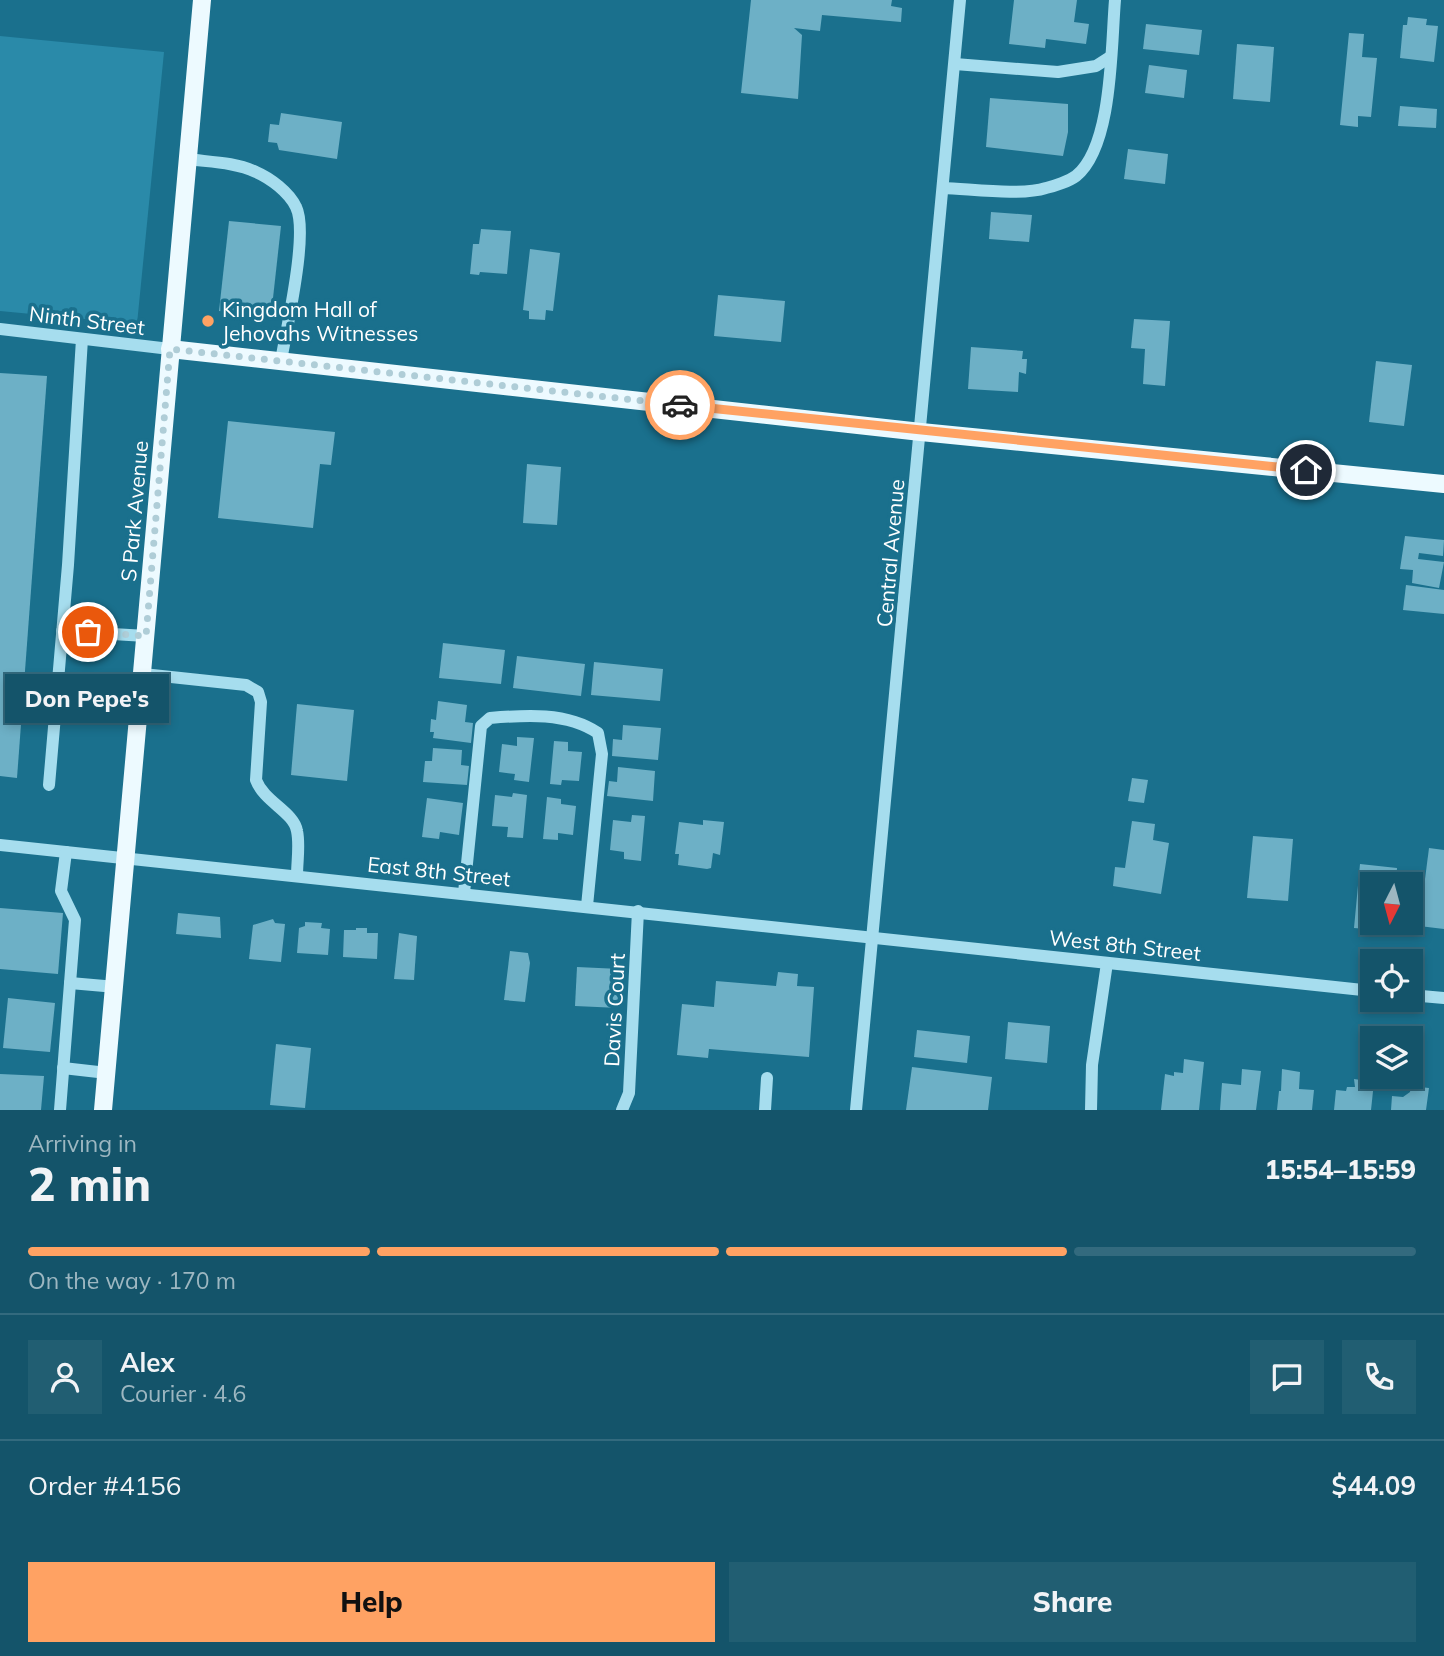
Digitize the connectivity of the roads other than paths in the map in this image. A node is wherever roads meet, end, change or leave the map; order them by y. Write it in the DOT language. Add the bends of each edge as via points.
graph roads {
  1 [pos="202,0"];
  2 [pos="960,0"];
  3 [pos="1115,0"];
  4 [pos="1110,57"];
  5 [pos="955,64"];
  6 [pos="187,159"];
  7 [pos="943,188"];
  8 [pos="0,329"];
  9 [pos="82,339"];
  10 [pos="170,349"];
  11 [pos="281,361"];
  12 [pos="921,432"];
  13 [pos="1444,484"];
  14 [pos="62,631"];
  15 [pos="146,636"];
  16 [pos="143,674"];
  17 [pos="49,785"];
  18 [pos="0,845"];
  19 [pos="66,852"];
  20 [pos="128,858"];
  21 [pos="297,876"];
  22 [pos="464,893"];
  23 [pos="587,906"];
  24 [pos="638,911"];
  25 [pos="873,938"];
  26 [pos="1107,963"];
  27 [pos="70,983"];
  28 [pos="116,986"];
  29 [pos="1360,989"];
  30 [pos="1423,996"];
  31 [pos="1444,998"];
  32 [pos="63,1068"];
  33 [pos="107,1073"];
  34 [pos="767,1078"];
  35 [pos="60,1110"];
  36 [pos="103,1110"];
  37 [pos="622,1110"];
  38 [pos="765,1110"];
  39 [pos="856,1110"];
  40 [pos="1091,1110"];
  1 -- 6 [label="main road, S Park Avenue"];
  2 -- 5 [label="street, Central Avenue"];
  3 -- 4 [label="street"];
  4 -- 5 [label="street" via="1096,66 1058,72"];
  4 -- 7 [label="street" via="1105,117 1088,162 1075,177 1045,189"];
  5 -- 7 [label="street, Central Avenue"];
  6 -- 10 [label="main road, S Park Avenue"];
  6 -- 11 [label="street" via="255,171 281,188 297,207 299,253"];
  7 -- 12 [label="street, Central Avenue"];
  8 -- 9 [label="street, Ninth Street"];
  9 -- 10 [label="street, Ninth Street"];
  9 -- 14 [label="street"];
  10 -- 11 [label="main road"];
  10 -- 15 [label="main road, S Park Avenue"];
  11 -- 12 [label="main road"];
  12 -- 13 [label="main road"];
  12 -- 25 [label="street, Central Avenue"];
  14 -- 15 [label="street"];
  14 -- 17 [label="street"];
  15 -- 16 [label="main road, S Park Avenue"];
  16 -- 20 [label="main road, S Park Avenue"];
  16 -- 21 [label="street" via="246,685 258,692 256,780 261,792 297,829"];
  18 -- 19 [label="street, East 8th Street"];
  19 -- 20 [label="street, East 8th Street"];
  19 -- 27 [label="street" via="61,891 75,920"];
  20 -- 21 [label="street, East 8th Street"];
  20 -- 28 [label="main road, S Park Avenue"];
  21 -- 22 [label="street, East 8th Street"];
  22 -- 23 [label="street, East 8th Street"];
  22 -- 23 [label="street" via="481,726 489,718 526,715 583,722 598,733 602,754"];
  23 -- 24 [label="street, East 8th Street"];
  24 -- 25 [label="street, East 8th Street"];
  24 -- 37 [label="street, Davis Court" via="629,1093"];
  25 -- 26 [label="street, West 8th Street"];
  25 -- 39 [label="street, Central Avenue"];
  26 -- 29 [label="street, West 8th Street"];
  26 -- 40 [label="street" via="1092,1065"];
  27 -- 28 [label="street"];
  27 -- 32 [label="street"];
  28 -- 33 [label="main road, S Park Avenue"];
  30 -- 31 [label="street"];
  32 -- 33 [label="street"];
  32 -- 35 [label="street"];
  33 -- 36 [label="main road, S Park Avenue"];
  34 -- 38 [label="street"];
}
